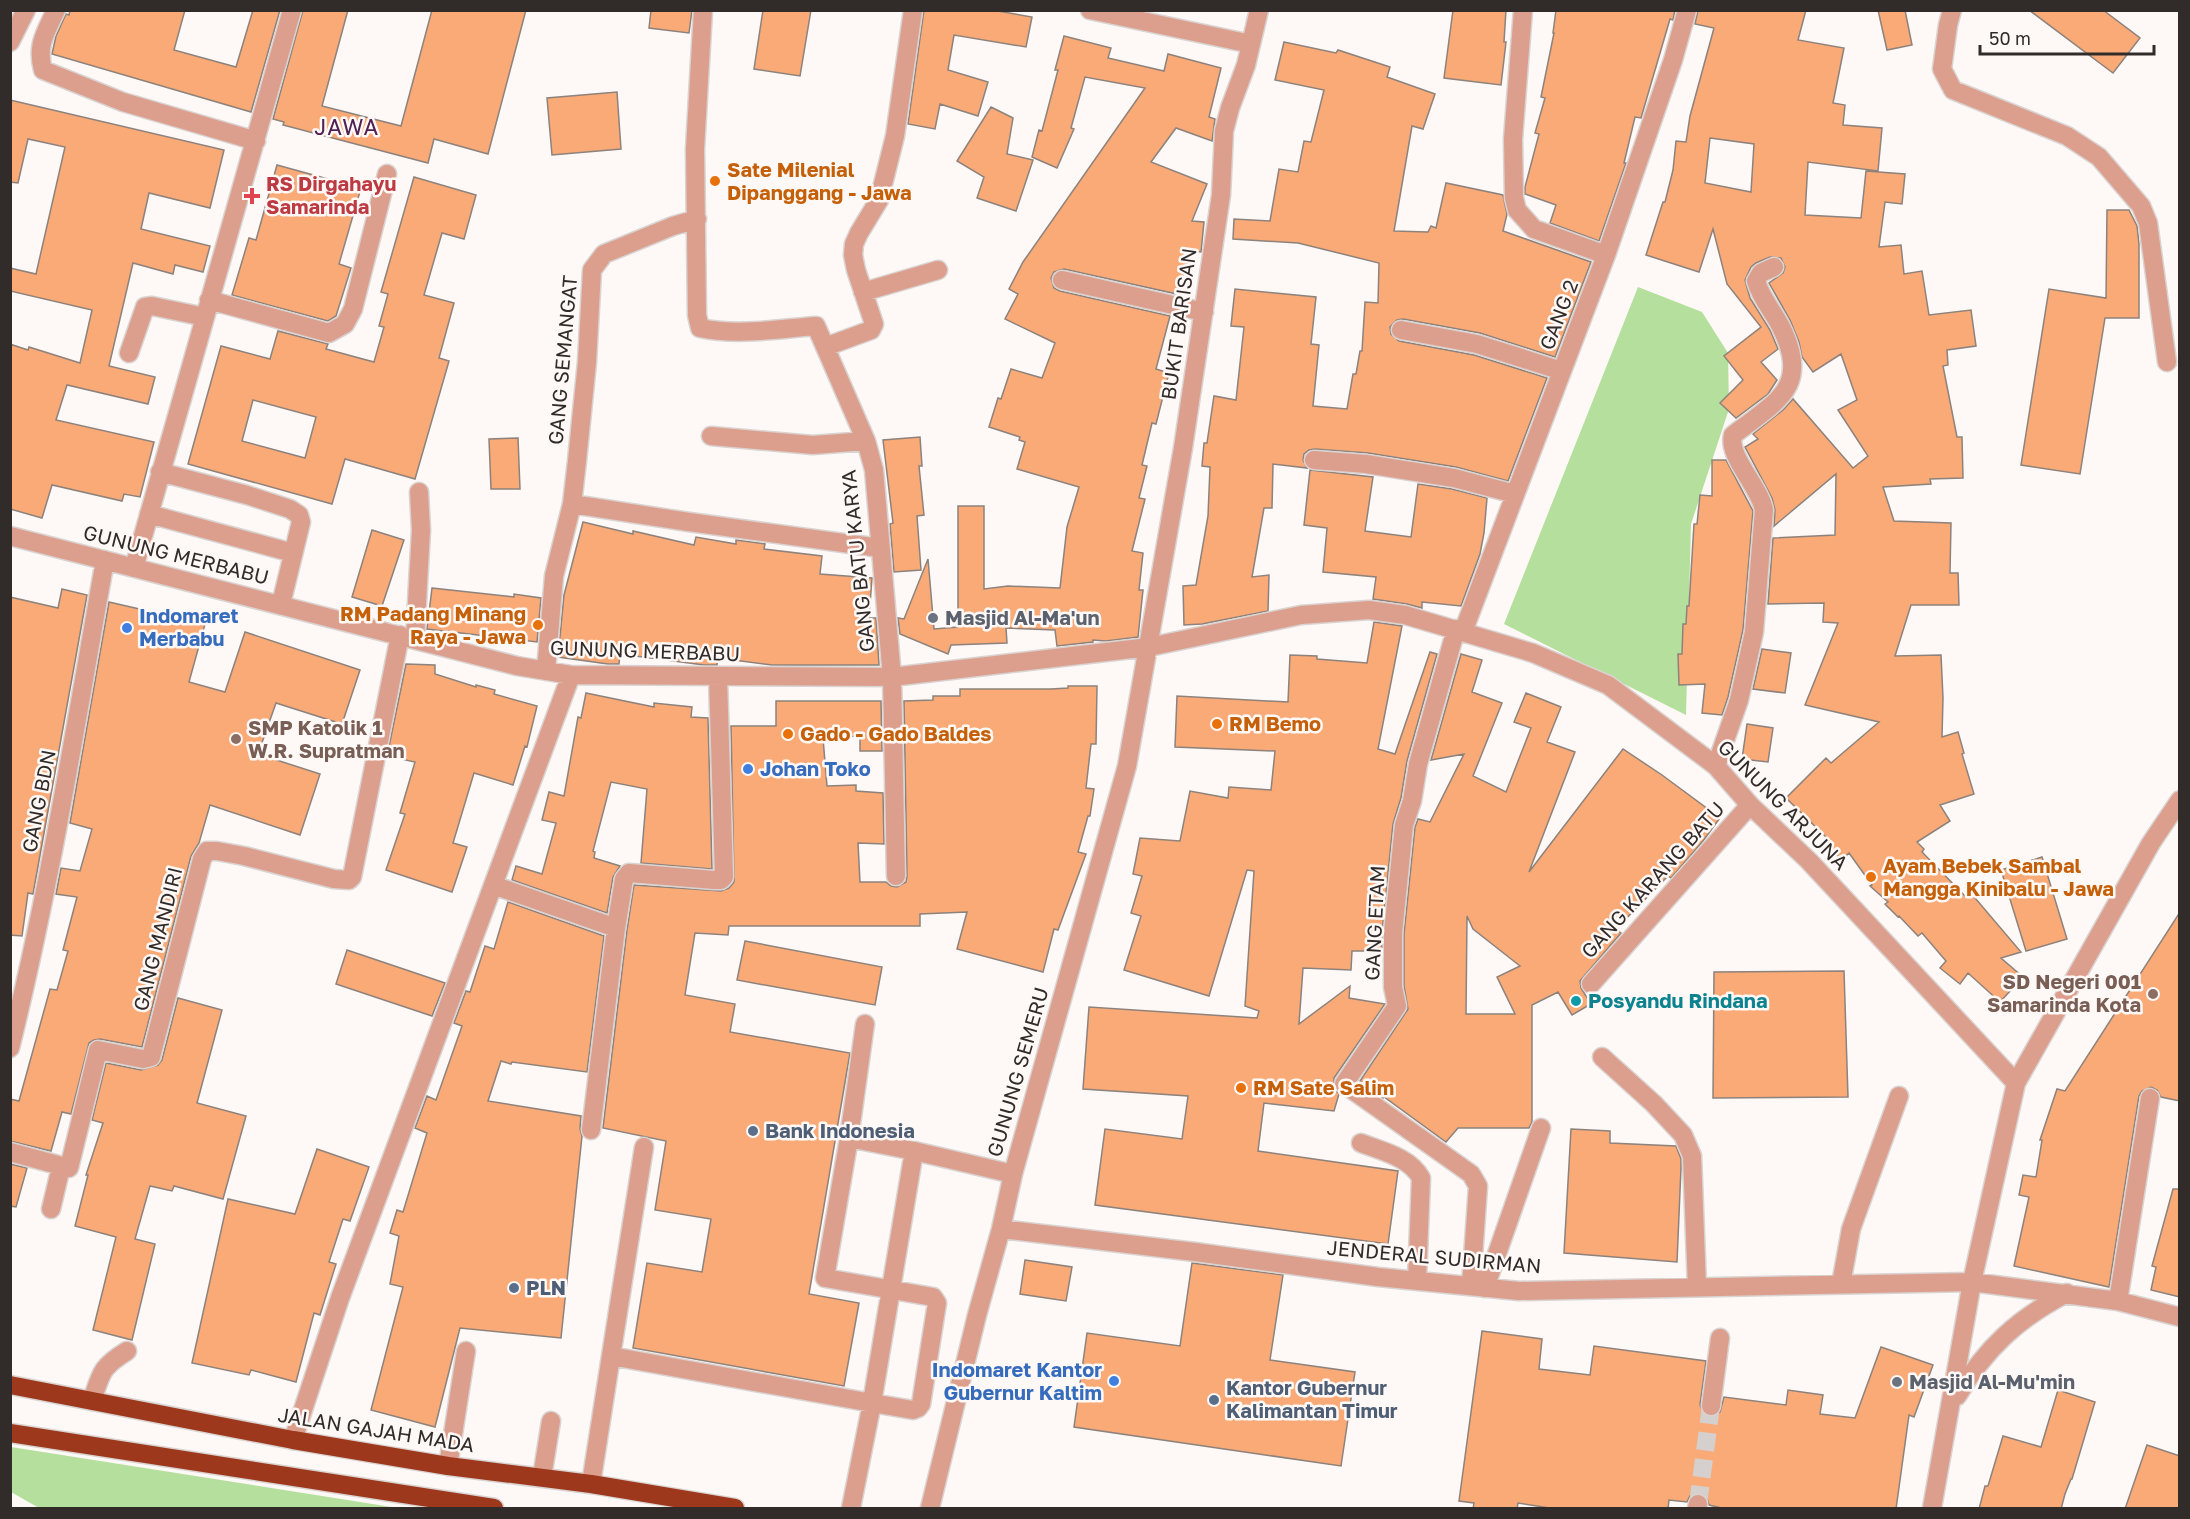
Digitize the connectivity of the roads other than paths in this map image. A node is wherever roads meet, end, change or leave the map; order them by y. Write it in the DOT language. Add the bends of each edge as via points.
graph roads {
  1 [pos="26,10"];
  2 [pos="56,10"];
  3 [pos="292,10"];
  4 [pos="703,10"];
  5 [pos="913,10"];
  6 [pos="1090,10"];
  7 [pos="1259,10"];
  8 [pos="1524,10"];
  9 [pos="1688,10"];
  10 [pos="1952,10"];
  11 [pos="10,42"];
  12 [pos="1251,44"];
  13 [pos="256,141"];
  14 [pos="387,174"];
  15 [pos="697,219"];
  16 [pos="1606,255"];
  17 [pos="1774,267"];
  18 [pos="938,270"];
  19 [pos="1062,280"];
  20 [pos="863,292"];
  21 [pos="207,309"];
  22 [pos="1204,312"];
  23 [pos="1401,330"];
  24 [pos="825,347"];
  25 [pos="129,352"];
  26 [pos="2167,362"];
  27 [pos="1562,370"];
  28 [pos="711,436"];
  29 [pos="866,441"];
  30 [pos="1314,460"];
  31 [pos="160,472"];
  32 [pos="419,492"];
  33 [pos="1515,494"];
  34 [pos="572,504"];
  35 [pos="149,514"];
  36 [pos="10,536"];
  37 [pos="880,548"];
  38 [pos="293,554"];
  39 [pos="105,560"];
  40 [pos="134,568"];
  41 [pos="281,604"];
  42 [pos="1460,630"];
  43 [pos="407,637"];
  44 [pos="1149,647"];
  45 [pos="546,671"];
  46 [pos="571,675"];
  47 [pos="718,676"];
  48 [pos="892,676"];
  49 [pos="1716,766"];
  50 [pos="2180,800"];
  51 [pos="1750,805"];
  52 [pos="896,876"];
  53 [pos="493,885"];
  54 [pos="616,928"];
  55 [pos="1591,984"];
  56 [pos="866,1024"];
  57 [pos="10,1048"];
  58 [pos="1602,1057"];
  59 [pos="2016,1083"];
  60 [pos="1899,1096"];
  61 [pos="2150,1098"];
  62 [pos="1541,1128"];
  63 [pos="591,1130"];
  64 [pos="849,1138"];
  65 [pos="1361,1143"];
  66 [pos="644,1147"];
  67 [pos="914,1151"];
  68 [pos="10,1152"];
  69 [pos="61,1167"];
  70 [pos="1012,1174"];
  71 [pos="51,1209"];
  72 [pos="1001,1229"];
  73 [pos="1417,1280"];
  74 [pos="1972,1282"];
  75 [pos="1841,1284"];
  76 [pos="1478,1287"];
  77 [pos="1697,1287"];
  78 [pos="891,1290"];
  79 [pos="2067,1293"];
  80 [pos="2118,1301"];
  81 [pos="2180,1317"];
  82 [pos="1720,1338"];
  83 [pos="127,1351"];
  84 [pos="466,1351"];
  85 [pos="612,1356"];
  86 [pos="10,1385"];
  87 [pos="92,1401"];
  88 [pos="872,1403"];
  89 [pos="1951,1405"];
  90 [pos="1711,1406"];
  91 [pos="551,1421"];
  92 [pos="10,1433"];
  93 [pos="293,1440"];
  94 [pos="448,1466"];
  95 [pos="542,1478"];
  96 [pos="591,1484"];
  97 [pos="494,1509"];
  98 [pos="735,1509"];
  99 [pos="851,1509"];
  100 [pos="930,1509"];
  101 [pos="1932,1509"];
  1 -- 11 [label="street"];
  2 -- 13 [label="street" via="41,43 43,70 123,102"];
  3 -- 13 [label="street"];
  4 -- 15 [label="street" via="695,149"];
  5 -- 20 [label="street" via="895,135 879,200 854,244 853,255"];
  6 -- 12 [label="street"];
  7 -- 12 [label="street, BUKIT BARISAN"];
  8 -- 16 [label="street" via="1513,139 1517,210 1534,229"];
  9 -- 16 [label="street, GANG 2"];
  10 -- 26 [label="street" via="1942,69 1953,90 2067,136 2099,157 2141,206 2148,223"];
  12 -- 22 [label="street, BUKIT BARISAN" via="1224,131 1221,195"];
  13 -- 21 [label="street"];
  14 -- 21 [label="street" via="353,309 345,324 329,333"];
  15 -- 24 [label="street, GANG BATU KARYA" via="700,328 771,331 816,326"];
  15 -- 34 [label="street, GANG SEMANGAT" via="604,254 592,270"];
  16 -- 27 [label="street, GANG 2"];
  17 -- 49 [label="street" via="1761,273 1756,281 1781,326 1792,366 1791,379 1781,398 1731,440 1764,510 1754,632 1739,699"];
  18 -- 20 [label="street"];
  19 -- 22 [label="street"];
  20 -- 24 [label="street" via="873,328"];
  21 -- 25 [label="street" via="145,306"];
  21 -- 31 [label="street"];
  22 -- 44 [label="street, BUKIT BARISAN"];
  23 -- 27 [label="street" via="1477,344"];
  24 -- 29 [label="street, GANG BATU KARYA"];
  27 -- 33 [label="street, GANG 2"];
  28 -- 29 [label="street" via="813,445"];
  29 -- 37 [label="street, GANG BATU KARYA" via="874,470"];
  30 -- 33 [label="street" via="1454,477"];
  31 -- 35 [label="street"];
  31 -- 38 [label="street" via="290,509 301,522"];
  32 -- 43 [label="street" via="421,530"];
  33 -- 42 [label="street, GANG 2"];
  34 -- 37 [label="street"];
  34 -- 45 [label="street, GANG SEMANGAT" via="554,576"];
  35 -- 38 [label="street"];
  35 -- 40 [label="street"];
  36 -- 39 [label="street, GUNUNG MERBABU"];
  37 -- 48 [label="street, GANG BATU KARYA"];
  38 -- 41 [label="street"];
  39 -- 40 [label="street, GUNUNG MERBABU"];
  39 -- 57 [label="street, GANG BDN" via="60,813"];
  40 -- 41 [label="street, GUNUNG MERBABU"];
  41 -- 43 [label="street, GUNUNG MERBABU"];
  42 -- 44 [label="street, GUNUNG ARJUNA" via="1406,615 1369,610 1301,615"];
  42 -- 49 [label="street, GUNUNG ARJUNA" via="1533,653 1608,685"];
  42 -- 76 [label="street, GANG ETAM" via="1418,764 1404,825 1393,933 1397,1006 1344,1084 1471,1174 1478,1186"];
  43 -- 45 [label="street, GUNUNG MERBABU"];
  43 -- 69 [label="street, GANG MANDIRI" via="352,877 334,879 244,856 207,851 153,1054 143,1059 98,1050 69,1168"];
  44 -- 48 [label="street, GUNUNG MERBABU"];
  44 -- 70 [label="street, GUNUNG SEMERU" via="1127,766"];
  45 -- 46 [label="street, GUNUNG MERBABU"];
  46 -- 47 [label="street, GUNUNG MERBABU"];
  46 -- 53 [label="street"];
  47 -- 48 [label="street, GUNUNG MERBABU"];
  47 -- 54 [label="street" via="724,877 714,880 629,873 624,879"];
  48 -- 52 [label="street, GANG BATU KARYA"];
  49 -- 51 [label="street, GUNUNG ARJUNA"];
  50 -- 59 [label="street" via="2151,843"];
  51 -- 55 [label="street, GANG KARANG BATU"];
  51 -- 59 [label="street, GUNUNG ARJUNA" via="1809,861"];
  53 -- 54 [label="street"];
  53 -- 93 [label="street" via="340,1298"];
  54 -- 63 [label="street"];
  56 -- 64 [label="street"];
  58 -- 77 [label="street" via="1683,1135 1692,1156"];
  59 -- 74 [label="street"];
  60 -- 75 [label="street" via="1851,1229"];
  61 -- 80 [label="street"];
  62 -- 76 [label="street"];
  64 -- 67 [label="street"];
  64 -- 78 [label="street" via="825,1278"];
  65 -- 73 [label="street" via="1410,1163 1420,1178"];
  66 -- 85 [label="street"];
  67 -- 70 [label="street"];
  67 -- 78 [label="street"];
  68 -- 69 [label="street"];
  69 -- 71 [label="street"];
  70 -- 72 [label="street, GUNUNG SEMERU"];
  72 -- 73 [label="street, JENDERAL SUDIRMAN"];
  72 -- 100 [label="street, GUNUNG SEMERU"];
  73 -- 76 [label="street, JENDERAL SUDIRMAN"];
  74 -- 75 [label="street, JENDERAL SUDIRMAN"];
  74 -- 79 [label="street, JENDERAL SUDIRMAN"];
  74 -- 89 [label="street"];
  75 -- 77 [label="street, JENDERAL SUDIRMAN"];
  76 -- 77 [label="street, JENDERAL SUDIRMAN" via="1519,1291"];
  78 -- 88 [label="street"];
  78 -- 88 [label="street" via="933,1296 937,1303 921,1404 913,1410"];
  79 -- 80 [label="street, JENDERAL SUDIRMAN"];
  79 -- 89 [label="street" via="2014,1326 1973,1369"];
  80 -- 81 [label="street, JENDERAL SUDIRMAN"];
  82 -- 90 [label="street"];
  83 -- 87 [label="street" via="102,1370"];
  84 -- 94 [label="street"];
  85 -- 88 [label="street"];
  85 -- 96 [label="street"];
  86 -- 87 [label="highway, JALAN GAJAH MADA"];
  87 -- 93 [label="highway, JALAN GAJAH MADA"];
  88 -- 99 [label="street"];
  89 -- 101 [label="street"];
  91 -- 95 [label="street"];
  92 -- 97 [label="highway"];
  93 -- 94 [label="highway, JALAN GAJAH MADA"];
  94 -- 95 [label="highway, JALAN GAJAH MADA"];
  95 -- 96 [label="highway, JALAN GAJAH MADA"];
  96 -- 98 [label="highway, JALAN GAJAH MADA"];
}
